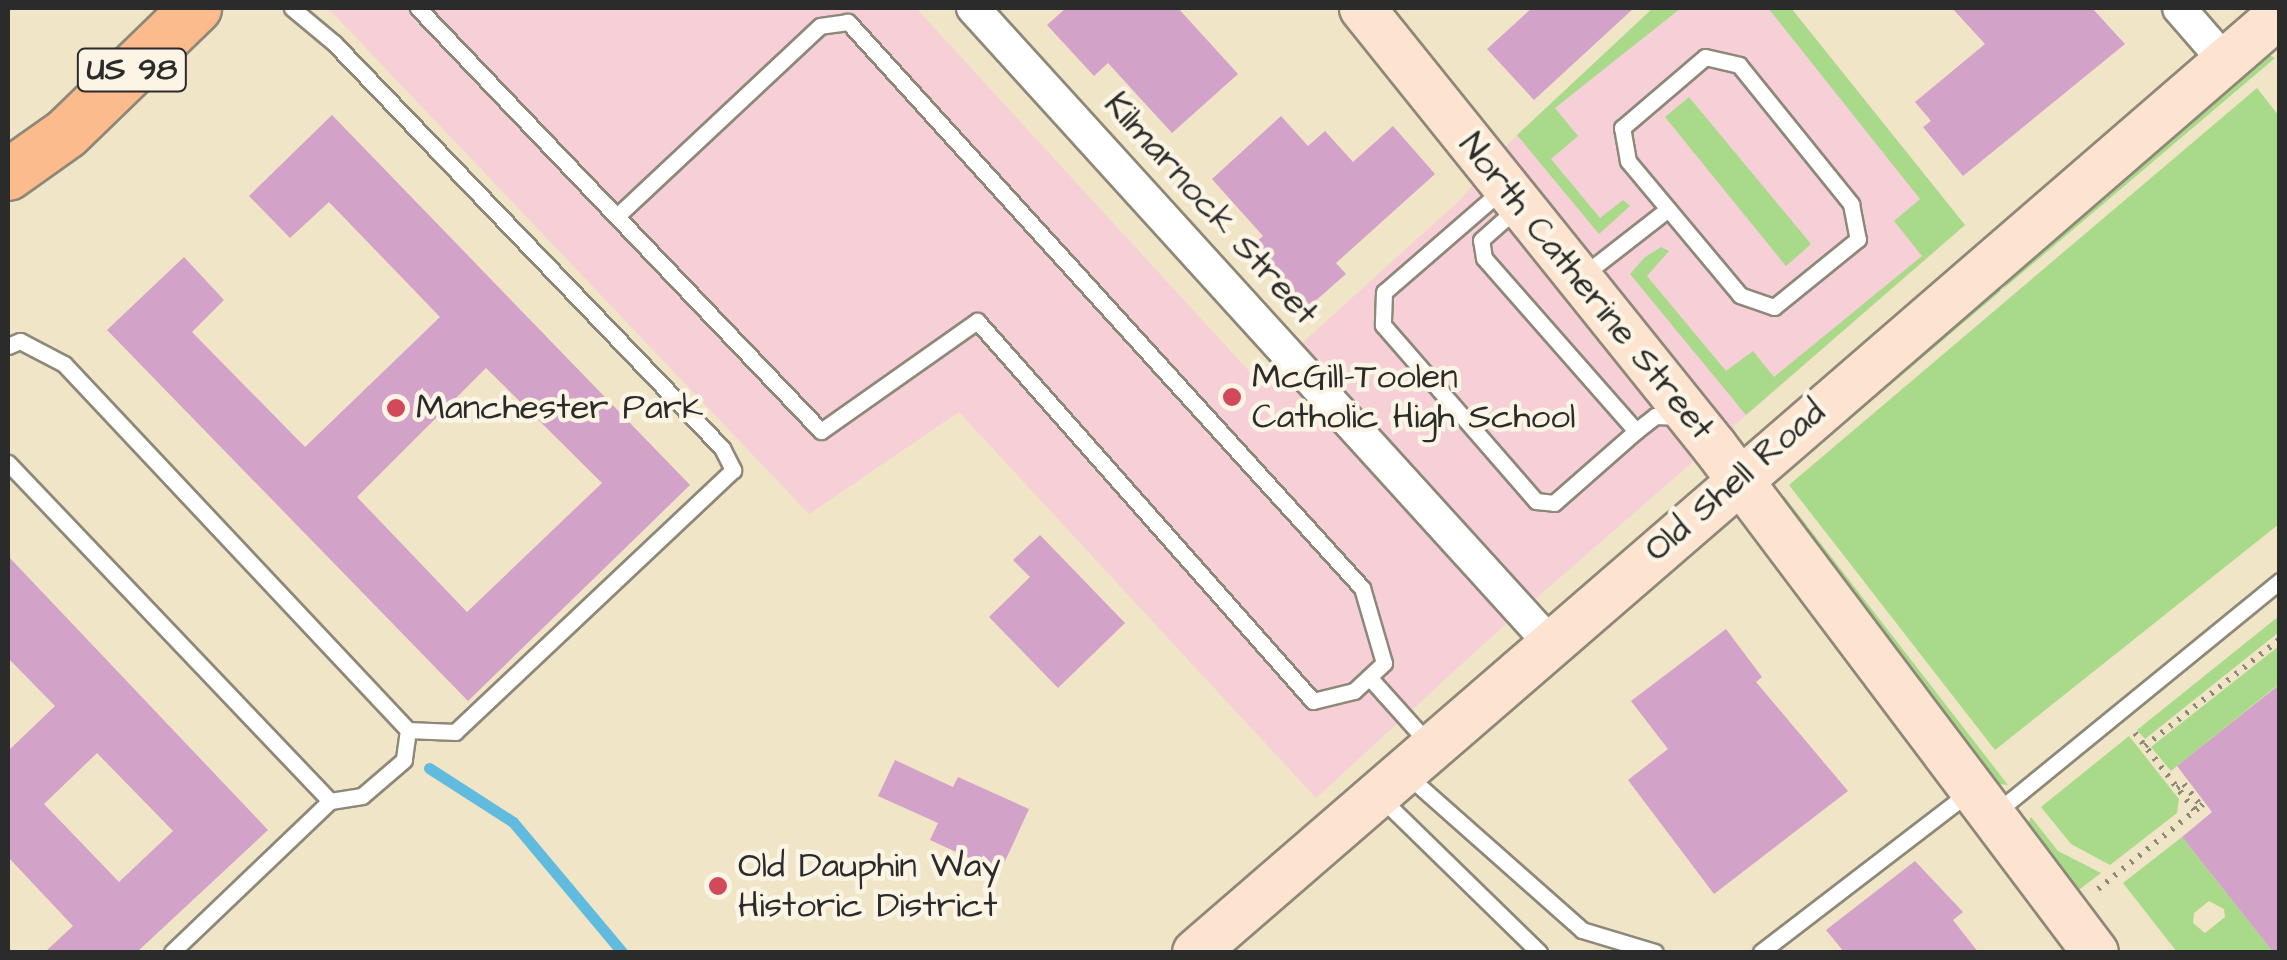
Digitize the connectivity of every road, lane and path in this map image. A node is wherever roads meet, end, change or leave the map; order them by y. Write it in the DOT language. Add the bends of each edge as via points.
graph roads {
  1 [pos="196,8"];
  2 [pos="292,8"];
  3 [pos="418,8"];
  4 [pos="973,8"];
  5 [pos="1362,8"];
  6 [pos="2179,8"];
  7 [pos="2275,25"];
  8 [pos="2224,60"];
  9 [pos="67,133"];
  10 [pos="8,175"];
  11 [pos="1513,196"];
  12 [pos="1668,210"];
  13 [pos="8,216"];
  14 [pos="616,216"];
  15 [pos="1579,278"];
  16 [pos="8,346"];
  17 [pos="1691,418"];
  18 [pos="1636,431"];
  19 [pos="8,462"];
  20 [pos="1736,479"];
  21 [pos="2280,581"];
  22 [pos="2280,640"];
  23 [pos="1550,642"];
  24 [pos="1369,677"];
  25 [pos="2118,713"];
  26 [pos="408,730"];
  27 [pos="2145,746"];
  28 [pos="1404,771"];
  29 [pos="330,801"];
  30 [pos="1980,804"];
  31 [pos="2066,915"];
  32 [pos="172,952"];
  33 [pos="1195,952"];
  34 [pos="1539,952"];
  35 [pos="1655,952"];
  36 [pos="1761,952"];
  37 [pos="2095,952"];
  1 -- 9 [label="main road, US 98"];
  2 -- 26 [label="lane" via="334,42 722,448 733,470 455,732"];
  3 -- 14 [label="lane"];
  4 -- 23 [label="street, Kilmarnock Street"];
  5 -- 11 [label="street, North Catherine Street"];
  6 -- 8 [label="street"];
  7 -- 8 [label="street, Old Shell Road"];
  8 -- 20 [label="street, Old Shell Road"];
  9 -- 10 [label="main road, US 98"];
  9 -- 13 [label="main road, US 98"];
  11 -- 15 [label="street, North Catherine Street"];
  11 -- 18 [label="lane" via="1480,240 1484,258"];
  11 -- 18 [label="lane" via="1384,292 1384,325 1536,501 1554,503"];
  12 -- 12 [label="lane" via="1628,161 1622,128 1705,58 1739,65 1851,204 1858,239 1774,306 1740,295"];
  12 -- 15 [label="lane"];
  14 -- 24 [label="lane" via="821,430 977,322 1313,702 1354,691"];
  14 -- 24 [label="lane" via="820,26 848,22 1362,588 1384,663"];
  15 -- 17 [label="street, North Catherine Street"];
  16 -- 26 [label="lane" via="20,341 64,364"];
  17 -- 18 [label="lane" via="1655,416"];
  17 -- 20 [label="street, North Catherine Street"];
  19 -- 29 [label="lane"];
  20 -- 23 [label="street, Old Shell Road"];
  20 -- 30 [label="street, North Catherine Street"];
  21 -- 25 [label="lane"];
  22 -- 27 [label="path"];
  23 -- 28 [label="street, Old Shell Road"];
  24 -- 28 [label="lane"];
  25 -- 27 [label="path"];
  25 -- 30 [label="lane"];
  26 -- 29 [label="lane" via="404,760 362,796"];
  27 -- 31 [label="path" via="2200,807"];
  28 -- 33 [label="street, Old Shell Road"];
  28 -- 34 [label="lane"];
  28 -- 35 [label="lane" via="1582,930"];
  29 -- 32 [label="lane"];
  30 -- 31 [label="street, North Catherine Street"];
  30 -- 36 [label="lane"];
  31 -- 37 [label="street, North Catherine Street"];
}
